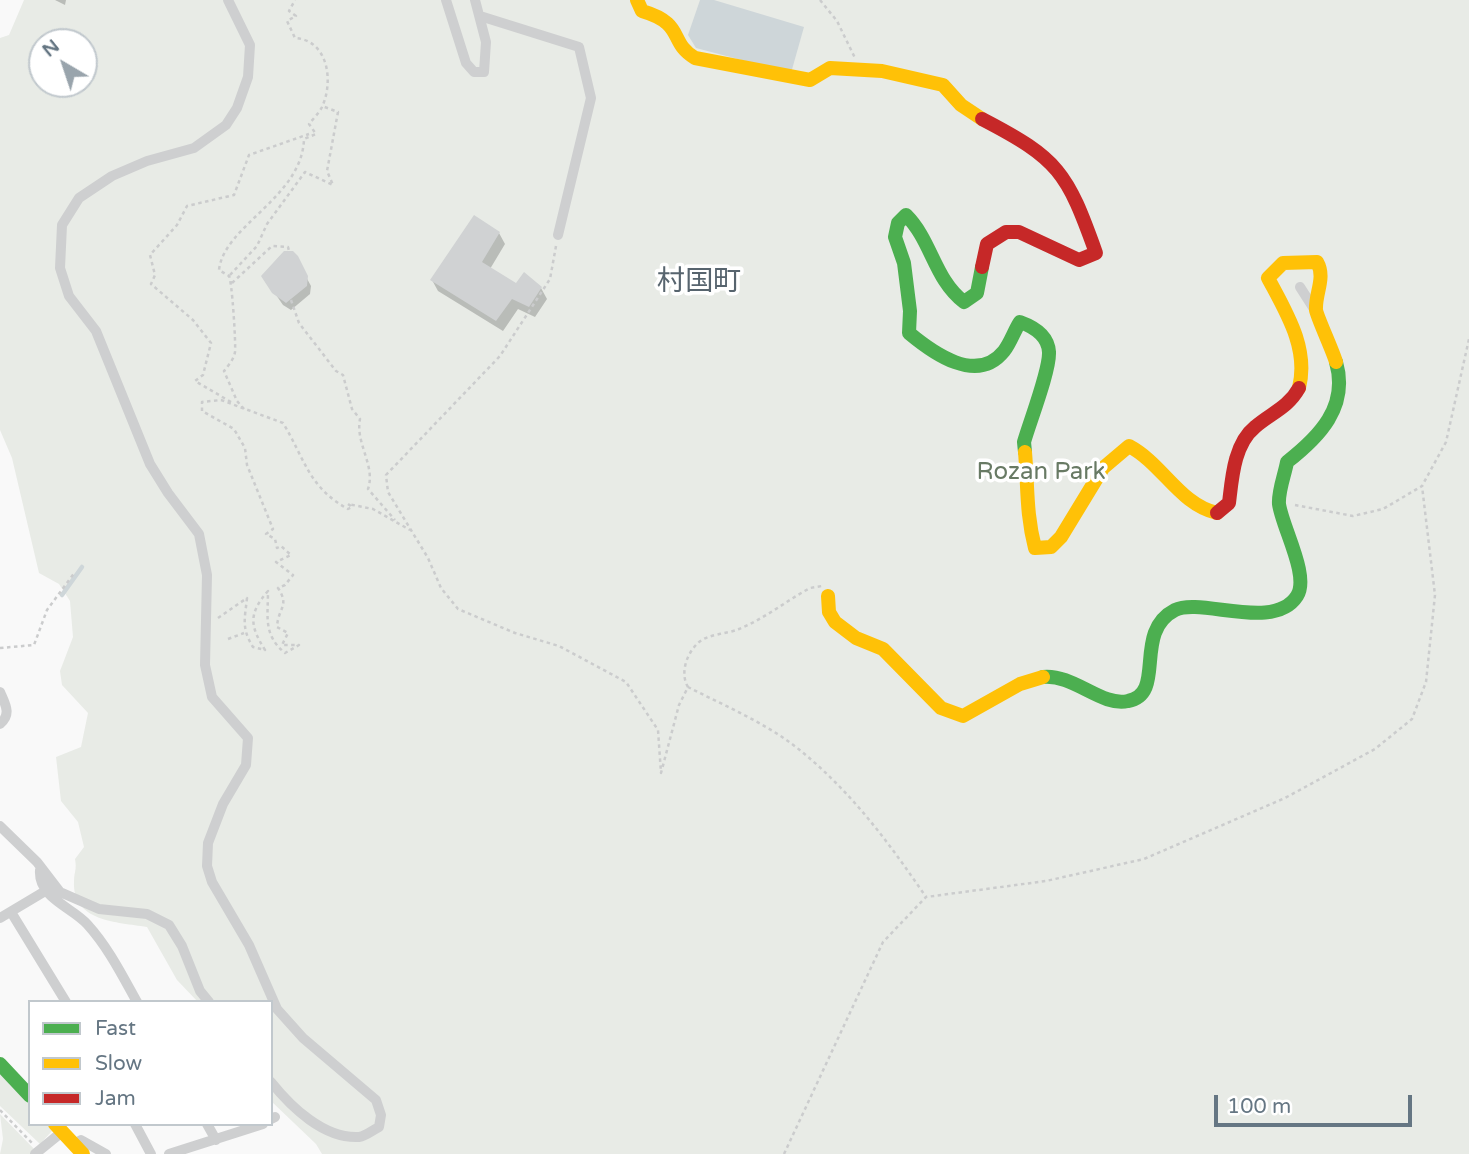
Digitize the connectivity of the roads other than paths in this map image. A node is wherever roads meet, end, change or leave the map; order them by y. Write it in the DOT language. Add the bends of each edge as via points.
graph roads {
  1 [pos="228,0"];
  2 [pos="446,0"];
  3 [pos="475,0"];
  4 [pos="637,0"];
  5 [pos="480,16"];
  6 [pos="558,235"];
  7 [pos="1300,287"];
  8 [pos="1316,312"];
  9 [pos="828,596"];
  10 [pos="0,692"];
  11 [pos="0,724"];
  12 [pos="0,826"];
  13 [pos="41,867"];
  14 [pos="47,890"];
  15 [pos="11,912"];
  16 [pos="0,918"];
  17 [pos="64,1000"];
  18 [pos="136,1000"];
  19 [pos="207,1000"];
  20 [pos="0,1064"];
  21 [pos="273,1084"];
  22 [pos="28,1094"];
  23 [pos="136,1126"];
  24 [pos="208,1126"];
  25 [pos="258,1126"];
  26 [pos="59,1128"];
  27 [pos="216,1140"];
  28 [pos="79,1149"];
  29 [pos="38,1152"];
  30 [pos="106,1154"];
  31 [pos="151,1154"];
  32 [pos="169,1154"];
  1 -- 21 [label="street" via="250,45 248,77 237,108 226,125 194,148 112,176 79,198 62,225 60,268 69,296 96,331 150,464 199,534 207,575 208,688 248,738 246,765 223,804 208,843 212,882 249,945 277,1009 303,1038 376,1100 379,1127 362,1137 341,1135 288,1103"];
  2 -- 5 [label="street" via="466,63 474,72 484,72 486,42"];
  3 -- 5 [label="street"];
  4 -- 8 [label="street" via="642,11 665,17 683,51 695,58 810,80 830,68 882,71 943,85 958,105 1029,143 1070,183 1096,253 1079,260 1019,232 1006,232 987,244 977,293 964,302 952,296 936,271 919,224 906,215 898,223 895,237 904,263 909,333 933,355 971,368 983,365 1003,354 1020,322 1034,326 1047,340 1049,354 1024,442 1026,512 1035,548 1051,547 1061,537 1103,468 1129,446 1146,452 1192,503 1205,512 1219,513 1229,503 1232,475 1249,432 1290,404 1303,387 1303,364 1293,328 1268,278 1274,267 1288,260 1317,262 1322,271"];
  5 -- 6 [label="street" via="579,47 592,98"];
  7 -- 8 [label="street"];
  8 -- 9 [label="street" via="1339,371 1335,413 1315,440 1287,462 1279,502 1300,580 1298,595 1286,607 1260,612 1178,608 1157,625 1151,638 1153,665 1147,683 1128,703 1114,702 1079,681 1054,676 1020,685 963,716 941,708 883,649 856,638 835,622 828,612"];
  10 -- 11 [label="street" via="7,716"];
  12 -- 13 [label="street"];
  13 -- 14 [label="street"];
  13 -- 19 [label="street" via="60,892 71,897 99,909 147,914 169,925"];
  14 -- 15 [label="street"];
  14 -- 18 [label="street" via="95,933"];
  15 -- 16 [label="street"];
  15 -- 17 [label="street"];
  20 -- 22 [label="street"];
  23 -- 31 [label="street"];
  24 -- 27 [label="street"];
  25 -- 27 [label="street"];
  26 -- 28 [label="street"];
  26 -- 29 [label="street"];
  27 -- 32 [label="street"];
  28 -- 30 [label="street" via="81,1140"];
}
